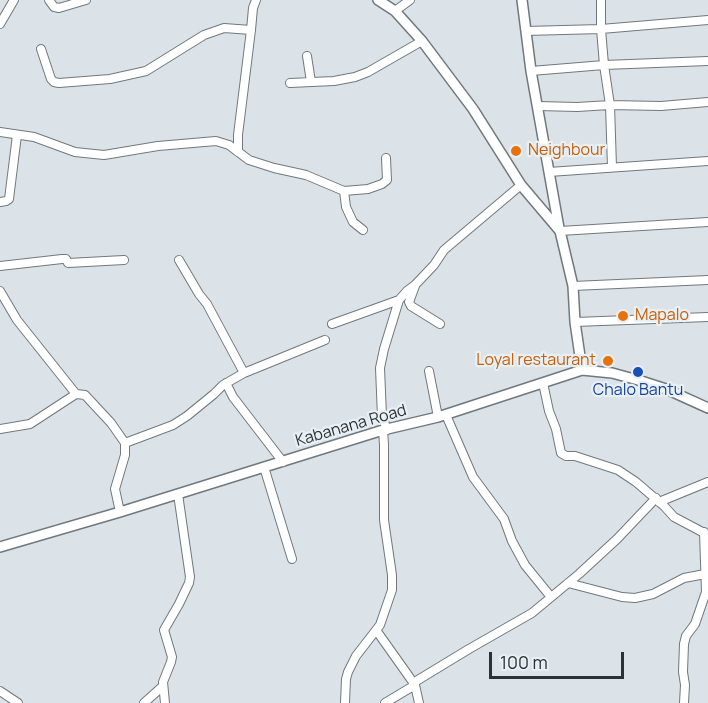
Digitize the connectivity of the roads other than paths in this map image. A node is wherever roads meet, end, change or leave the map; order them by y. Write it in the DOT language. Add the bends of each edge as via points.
graph roads {
  1 [pos="14,0"];
  2 [pos="49,0"];
  3 [pos="86,0"];
  4 [pos="256,0"];
  5 [pos="378,0"];
  6 [pos="410,0"];
  7 [pos="522,0"];
  8 [pos="601,0"];
  9 [pos="395,11"];
  10 [pos="708,20"];
  11 [pos="0,24"];
  12 [pos="601,29"];
  13 [pos="251,30"];
  14 [pos="526,31"];
  15 [pos="422,41"];
  16 [pos="41,49"];
  17 [pos="307,56"];
  18 [pos="708,61"];
  19 [pos="604,65"];
  20 [pos="531,71"];
  21 [pos="311,82"];
  22 [pos="290,83"];
  23 [pos="708,102"];
  24 [pos="610,105"];
  25 [pos="538,106"];
  26 [pos="0,132"];
  27 [pos="17,135"];
  28 [pos="238,152"];
  29 [pos="386,158"];
  30 [pos="708,162"];
  31 [pos="612,167"];
  32 [pos="549,172"];
  33 [pos="521,184"];
  34 [pos="344,190"];
  35 [pos="0,202"];
  36 [pos="708,222"];
  37 [pos="363,230"];
  38 [pos="560,231"];
  39 [pos="124,260"];
  40 [pos="179,260"];
  41 [pos="0,266"];
  42 [pos="708,280"];
  43 [pos="415,285"];
  44 [pos="573,286"];
  45 [pos="0,291"];
  46 [pos="399,300"];
  47 [pos="708,317"];
  48 [pos="575,322"];
  49 [pos="333,324"];
  50 [pos="440,324"];
  51 [pos="325,340"];
  52 [pos="582,370"];
  53 [pos="429,371"];
  54 [pos="244,373"];
  55 [pos="226,383"];
  56 [pos="543,383"];
  57 [pos="76,394"];
  58 [pos="708,408"];
  59 [pos="442,416"];
  60 [pos="0,429"];
  61 [pos="385,430"];
  62 [pos="125,443"];
  63 [pos="283,462"];
  64 [pos="264,467"];
  65 [pos="708,482"];
  66 [pos="178,494"];
  67 [pos="658,500"];
  68 [pos="120,512"];
  69 [pos="706,533"];
  70 [pos="0,547"];
  71 [pos="292,559"];
  72 [pos="706,578"];
  73 [pos="568,583"];
  74 [pos="551,597"];
  75 [pos="376,630"];
  76 [pos="414,684"];
  77 [pos="163,686"];
  78 [pos="0,691"];
  79 [pos="18,703"];
  80 [pos="144,703"];
  81 [pos="165,703"];
  82 [pos="345,703"];
  83 [pos="384,703"];
  84 [pos="419,703"];
  85 [pos="684,703"];
  1 -- 11 [label="street"];
  2 -- 3 [label="street" via="54,8"];
  4 -- 13 [label="street"];
  5 -- 9 [label="street"];
  6 -- 9 [label="street"];
  7 -- 14 [label="street"];
  8 -- 12 [label="street"];
  9 -- 15 [label="street"];
  10 -- 12 [label="street"];
  12 -- 14 [label="street"];
  12 -- 19 [label="street"];
  13 -- 16 [label="street" via="224,28 204,35 146,71 92,81 54,82"];
  13 -- 28 [label="street"];
  14 -- 20 [label="street"];
  15 -- 21 [label="street" via="355,77"];
  15 -- 33 [label="street" via="473,109"];
  17 -- 21 [label="street"];
  18 -- 19 [label="street"];
  19 -- 20 [label="street"];
  19 -- 24 [label="street"];
  20 -- 25 [label="street"];
  21 -- 22 [label="street"];
  23 -- 24 [label="street"];
  24 -- 25 [label="street"];
  24 -- 31 [label="street"];
  25 -- 32 [label="street"];
  26 -- 27 [label="street"];
  27 -- 28 [label="street" via="98,155 216,141"];
  27 -- 35 [label="street" via="9,199"];
  28 -- 34 [label="street" via="249,160"];
  29 -- 34 [label="street" via="387,180 382,184"];
  30 -- 31 [label="street"];
  31 -- 32 [label="street"];
  32 -- 38 [label="street"];
  33 -- 38 [label="street"];
  33 -- 43 [label="street" via="444,250"];
  34 -- 37 [label="street" via="353,222"];
  36 -- 38 [label="street"];
  38 -- 44 [label="street"];
  39 -- 41 [label="street" via="69,263 64,259"];
  40 -- 54 [label="street"];
  42 -- 44 [label="street"];
  43 -- 46 [label="street"];
  43 -- 50 [label="street" via="411,306"];
  44 -- 48 [label="street"];
  45 -- 57 [label="street" via="17,320"];
  46 -- 49 [label="street"];
  46 -- 61 [label="street" via="380,368"];
  47 -- 48 [label="street"];
  48 -- 52 [label="street"];
  51 -- 54 [label="street"];
  52 -- 56 [label="street, Kabanana Road"];
  52 -- 58 [label="street, Kabanana Road" via="638,380"];
  53 -- 59 [label="street"];
  54 -- 55 [label="street"];
  55 -- 62 [label="street" via="173,425"];
  55 -- 63 [label="street"];
  56 -- 59 [label="street, Kabanana Road"];
  56 -- 67 [label="street" via="561,453 618,470"];
  57 -- 60 [label="street" via="30,424"];
  57 -- 62 [label="street" via="90,399"];
  59 -- 61 [label="street, Kabanana Road"];
  59 -- 74 [label="street" via="473,477 504,519 525,565"];
  61 -- 63 [label="street, Kabanana Road"];
  61 -- 75 [label="street" via="384,520 393,582 384,618"];
  62 -- 68 [label="street" via="115,489"];
  63 -- 64 [label="street, Kabanana Road"];
  64 -- 66 [label="street, Kabanana Road"];
  64 -- 71 [label="street"];
  65 -- 67 [label="street"];
  66 -- 68 [label="street, Kabanana Road"];
  66 -- 77 [label="street" via="190,578 164,630 172,657"];
  67 -- 69 [label="street" via="674,517"];
  67 -- 73 [label="street"];
  68 -- 70 [label="street, Kabanana Road"];
  69 -- 72 [label="street"];
  72 -- 73 [label="street" via="684,578 636,598"];
  72 -- 85 [label="street" via="701,609 684,644"];
  73 -- 74 [label="street"];
  74 -- 76 [label="street" via="532,613"];
  75 -- 76 [label="street"];
  75 -- 82 [label="street" via="348,672"];
  76 -- 83 [label="street"];
  76 -- 84 [label="street"];
  77 -- 80 [label="street"];
  77 -- 81 [label="street"];
  78 -- 79 [label="street"];
}
